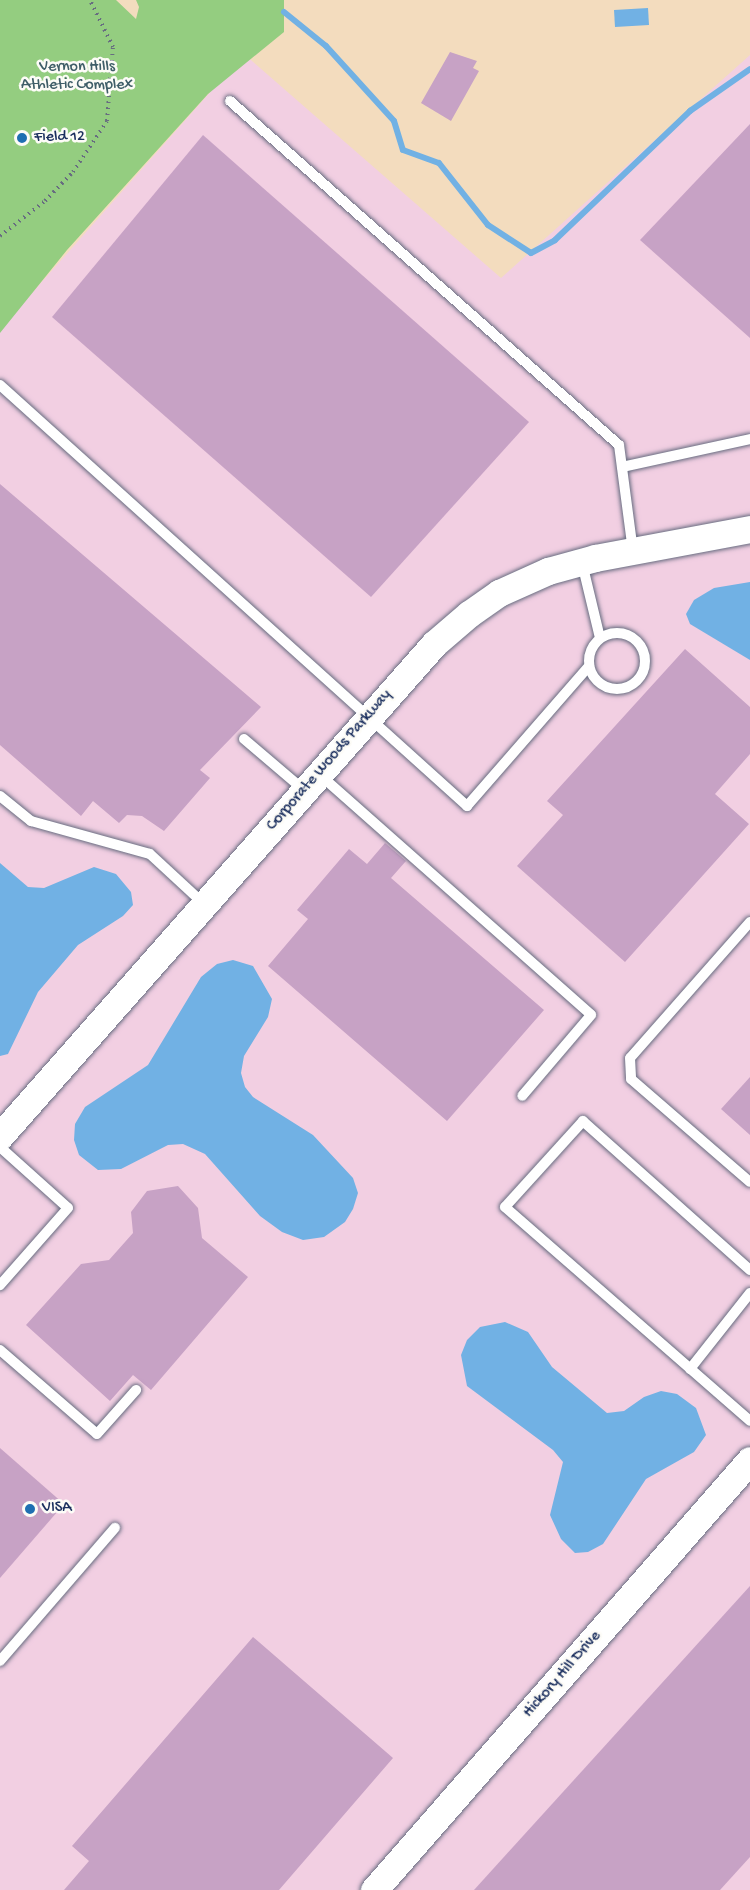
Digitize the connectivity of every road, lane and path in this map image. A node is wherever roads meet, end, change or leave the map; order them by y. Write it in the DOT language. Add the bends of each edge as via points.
graph roads {
  1 [pos="90,0"];
  2 [pos="230,102"];
  3 [pos="0,236"];
  4 [pos="0,385"];
  5 [pos="750,439"];
  6 [pos="622,467"];
  7 [pos="750,529"];
  8 [pos="633,551"];
  9 [pos="582,562"];
  10 [pos="600,638"];
  11 [pos="589,666"];
  12 [pos="368,719"];
  13 [pos="244,739"];
  14 [pos="311,782"];
  15 [pos="0,796"];
  16 [pos="204,904"];
  17 [pos="750,922"];
  18 [pos="522,1096"];
  19 [pos="0,1136"];
  20 [pos="0,1147"];
  21 [pos="750,1182"];
  22 [pos="750,1270"];
  23 [pos="0,1285"];
  24 [pos="750,1293"];
  25 [pos="0,1350"];
  26 [pos="690,1369"];
  27 [pos="136,1390"];
  28 [pos="750,1421"];
  29 [pos="750,1460"];
  30 [pos="115,1528"];
  31 [pos="0,1661"];
  32 [pos="374,1890"];
  1 -- 3 [label="path" via="113,46 107,121 73,172 45,201"];
  2 -- 6 [label="lane" via="619,445"];
  4 -- 12 [label="lane"];
  5 -- 6 [label="lane"];
  6 -- 8 [label="lane"];
  7 -- 8 [label="street, Corporate Woods Parkway"];
  8 -- 9 [label="street, Corporate Woods Parkway"];
  9 -- 10 [label="lane"];
  9 -- 12 [label="street, Corporate Woods Parkway" via="519,582 469,614 434,644"];
  10 -- 11 [label="lane" via="590,650"];
  10 -- 11 [label="lane" via="609,634 628,635 642,649 644,668 634,684 616,690 598,683"];
  11 -- 12 [label="lane" via="467,806"];
  12 -- 14 [label="street, Corporate Woods Parkway"];
  13 -- 14 [label="lane"];
  14 -- 16 [label="street, Corporate Woods Parkway"];
  14 -- 18 [label="lane" via="591,1015"];
  15 -- 16 [label="lane" via="31,821 150,854"];
  16 -- 19 [label="street, Corporate Woods Parkway"];
  17 -- 21 [label="lane" via="630,1058 631,1079"];
  20 -- 23 [label="lane" via="68,1208"];
  22 -- 26 [label="lane" via="583,1121 506,1207"];
  24 -- 26 [label="lane"];
  25 -- 27 [label="lane" via="97,1434"];
  26 -- 28 [label="lane"];
  29 -- 32 [label="street, Hickory Hill Drive"];
  30 -- 31 [label="lane"];
}
